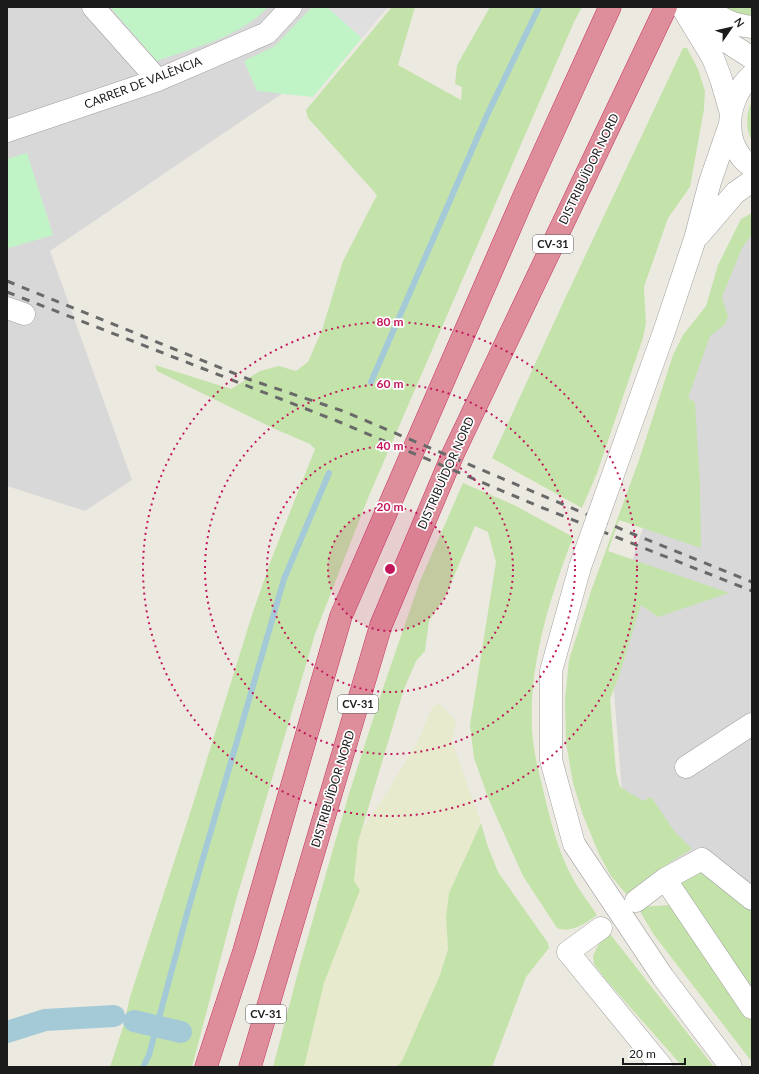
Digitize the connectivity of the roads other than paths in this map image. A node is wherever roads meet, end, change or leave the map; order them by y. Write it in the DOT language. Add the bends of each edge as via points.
graph roads {
  1 [pos="93,7"];
  2 [pos="291,7"];
  3 [pos="610,7"];
  4 [pos="666,7"];
  5 [pos="679,7"];
  6 [pos="682,7"];
  7 [pos="702,14"];
  8 [pos="752,27"];
  9 [pos="654,35"];
  10 [pos="752,58"];
  11 [pos="752,75"];
  12 [pos="158,80"];
  13 [pos="730,117"];
  14 [pos="7,131"];
  15 [pos="752,167"];
  16 [pos="752,181"];
  17 [pos="695,239"];
  18 [pos="752,724"];
  19 [pos="686,767"];
  20 [pos="665,879"];
  21 [pos="752,899"];
  22 [pos="636,901"];
  23 [pos="601,928"];
  24 [pos="244,952"];
  25 [pos="282,960"];
  26 [pos="752,1008"];
  27 [pos="206,1067"];
  28 [pos="218,1067"];
  29 [pos="250,1067"];
  30 [pos="257,1067"];
  31 [pos="662,1067"];
  32 [pos="731,1067"];
  1 -- 12 [label="street"];
  2 -- 12 [label="street, CARRER DE VALÈNCIA" via="267,33"];
  3 -- 24 [label="highway" via="528,187 341,616"];
  4 -- 9 [label="highway, DISTRIBUÏDOR NORD / CV-31"];
  5 -- 9 [label="highway"];
  6 -- 7 [label="street"];
  7 -- 8 [label="street" via="721,18 735,25"];
  7 -- 10 [label="street" via="718,36"];
  7 -- 13 [label="street"];
  9 -- 25 [label="highway, DISTRIBUÏDOR NORD / CV-31" via="453,454 381,625"];
  11 -- 13 [label="street" via="735,95"];
  12 -- 14 [label="street, CARRER DE VALÈNCIA"];
  13 -- 15 [label="street" via="732,139 739,153"];
  13 -- 17 [label="street"];
  16 -- 17 [label="street" via="735,193"];
  17 -- 32 [label="street, bridge" via="666,329 580,567 551,671 551,760 574,844 663,977"];
  18 -- 19 [label="street"];
  20 -- 21 [label="street" via="702,859"];
  20 -- 22 [label="street"];
  20 -- 26 [label="street"];
  23 -- 31 [label="street" via="568,952"];
  24 -- 27 [label="highway"];
  24 -- 28 [label="highway"];
  25 -- 29 [label="highway, CV-31"];
  25 -- 30 [label="highway"];
}
